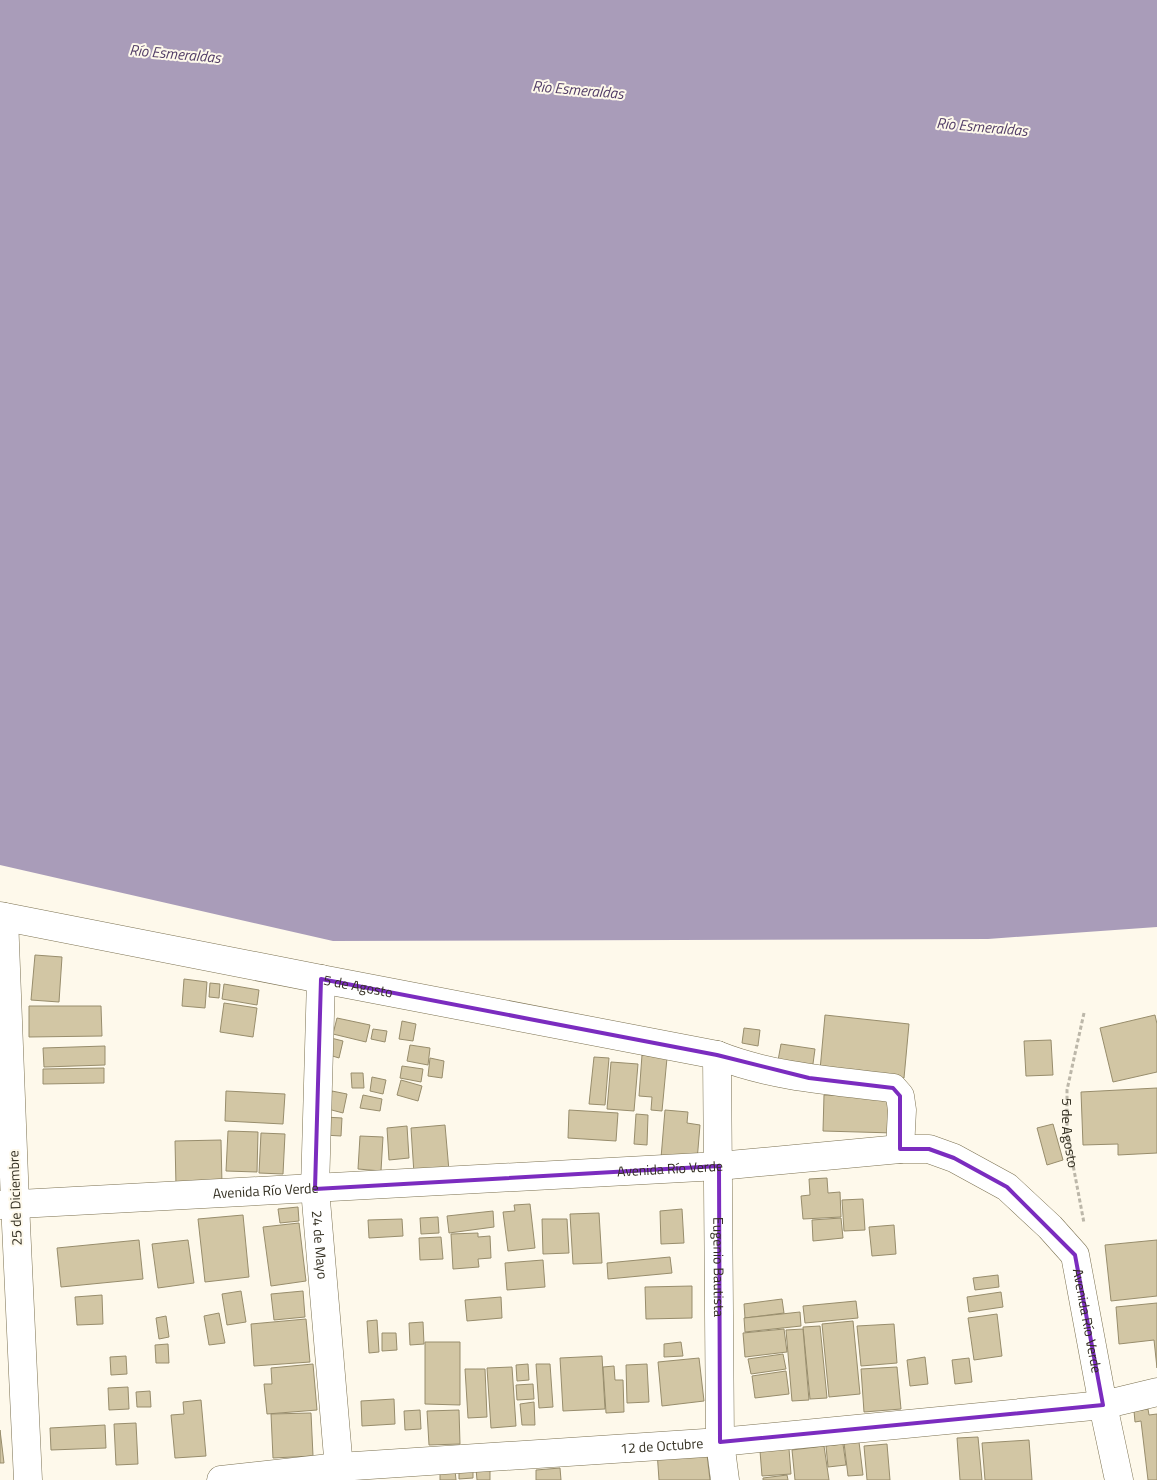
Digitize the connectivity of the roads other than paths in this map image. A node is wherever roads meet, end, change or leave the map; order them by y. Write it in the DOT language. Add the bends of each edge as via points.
graph roads {
  1 [pos="2,916"];
  2 [pos="322,980"];
  3 [pos="717,1055"];
  4 [pos="900,1149"];
  5 [pos="719,1166"];
  6 [pos="315,1189"];
  7 [pos="7,1204"];
  8 [pos="1157,1392"];
  9 [pos="1103,1405"];
  10 [pos="720,1442"];
  11 [pos="340,1473"];
  12 [pos="28,1480"];
  13 [pos="221,1480"];
  14 [pos="725,1480"];
  15 [pos="1119,1480"];
  1 -- 2 [label="street, 5 de Agosto"];
  1 -- 7 [label="street, 25 de Diciembre"];
  2 -- 3 [label="street, 5 de Agosto"];
  2 -- 6 [label="street, 24 de Mayo"];
  3 -- 4 [label="street, 5 de Agosto" via="737,1063 810,1078 892,1088 900,1096 902,1110"];
  3 -- 5 [label="street, Eugenio Bautista"];
  4 -- 5 [label="street, Avenida Río Verde"];
  4 -- 9 [label="street, Avenida Río Verde" via="929,1149 954,1158 1007,1187 1075,1254"];
  5 -- 6 [label="street, Avenida Río Verde"];
  5 -- 10 [label="street, Eugenio Bautista"];
  6 -- 7 [label="street, Avenida Río Verde"];
  6 -- 11 [label="street, 24 de Mayo"];
  7 -- 12 [label="street, 25 de Diciembre"];
  8 -- 9 [label="street, 12 de Octubre"];
  9 -- 10 [label="street, 12 de Octubre"];
  9 -- 15 [label="street, Avenida Río Verde"];
  10 -- 11 [label="street, 12 de Octubre"];
  10 -- 14 [label="street, Eugenio Bautista"];
  11 -- 13 [label="street, 12 de Octubre"];
}
